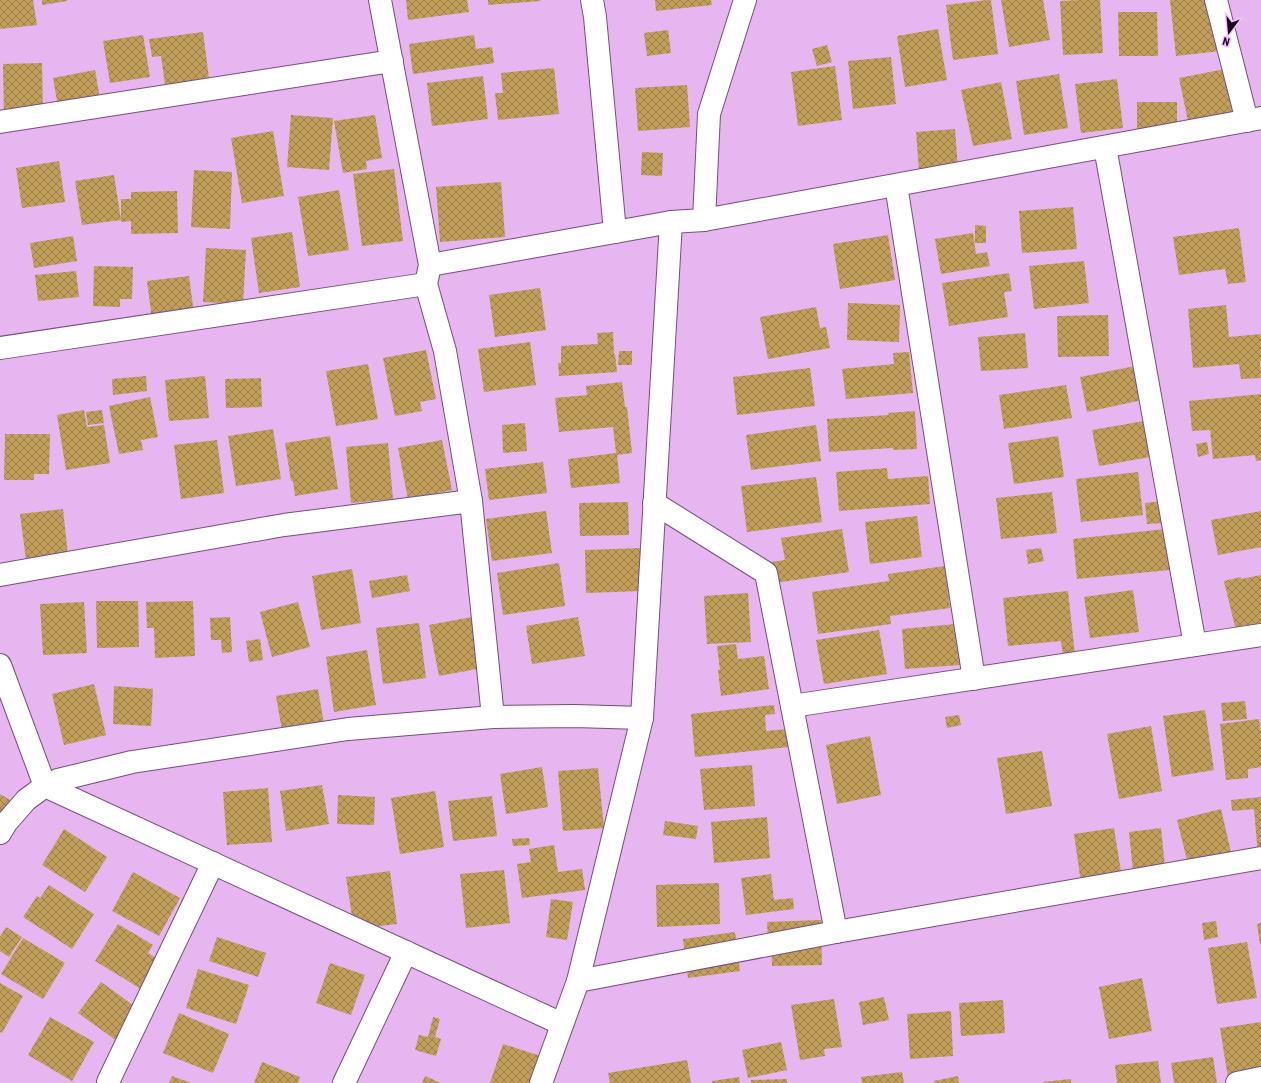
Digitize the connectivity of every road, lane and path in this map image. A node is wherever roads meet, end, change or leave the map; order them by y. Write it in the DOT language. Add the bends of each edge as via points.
graph roads {
  1 [pos="380,0"];
  2 [pos="592,0"];
  3 [pos="745,0"];
  4 [pos="1216,0"];
  5 [pos="392,61"];
  6 [pos="1254,120"];
  7 [pos="0,122"];
  8 [pos="1105,147"];
  9 [pos="896,185"];
  10 [pos="704,220"];
  11 [pos="671,222"];
  12 [pos="615,232"];
  13 [pos="428,275"];
  14 [pos="0,348"];
  15 [pos="471,501"];
  16 [pos="654,503"];
  17 [pos="0,575"];
  18 [pos="1261,635"];
  19 [pos="1194,645"];
  20 [pos="0,665"];
  21 [pos="974,679"];
  22 [pos="792,706"];
  23 [pos="493,717"];
  24 [pos="642,718"];
  25 [pos="45,786"];
  26 [pos="0,833"];
  27 [pos="1261,858"];
  28 [pos="213,863"];
  29 [pos="836,932"];
  30 [pos="406,952"];
  31 [pos="578,981"];
  32 [pos="562,1024"];
  33 [pos="1261,1078"];
  34 [pos="108,1082"];
  35 [pos="344,1083"];
  36 [pos="541,1083"];
  37 [pos="1237,1083"];
  1 -- 5 [label="street"];
  2 -- 12 [label="street"];
  3 -- 10 [label="street" via="709,114"];
  4 -- 6 [label="street"];
  5 -- 7 [label="street"];
  5 -- 13 [label="street"];
  6 -- 8 [label="street"];
  8 -- 9 [label="street"];
  8 -- 19 [label="street"];
  9 -- 10 [label="street"];
  9 -- 21 [label="street"];
  10 -- 11 [label="street"];
  11 -- 12 [label="street"];
  11 -- 16 [label="street"];
  12 -- 13 [label="street"];
  13 -- 14 [label="street"];
  13 -- 15 [label="street" via="445,351"];
  15 -- 17 [label="street" via="284,525"];
  15 -- 23 [label="street"];
  16 -- 22 [label="street" via="766,573"];
  16 -- 24 [label="street"];
  18 -- 19 [label="street"];
  19 -- 21 [label="street"];
  20 -- 25 [label="street"];
  21 -- 22 [label="street"];
  22 -- 29 [label="street"];
  23 -- 24 [label="street"];
  23 -- 25 [label="street" via="348,729 132,762 58,780"];
  24 -- 31 [label="street"];
  25 -- 26 [label="street" via="26,800"];
  25 -- 28 [label="street"];
  27 -- 29 [label="street"];
  28 -- 30 [label="street"];
  28 -- 34 [label="street"];
  29 -- 31 [label="street"];
  30 -- 32 [label="street"];
  30 -- 35 [label="street"];
  31 -- 32 [label="street"];
  32 -- 36 [label="street"];
  33 -- 37 [label="street"];
}
